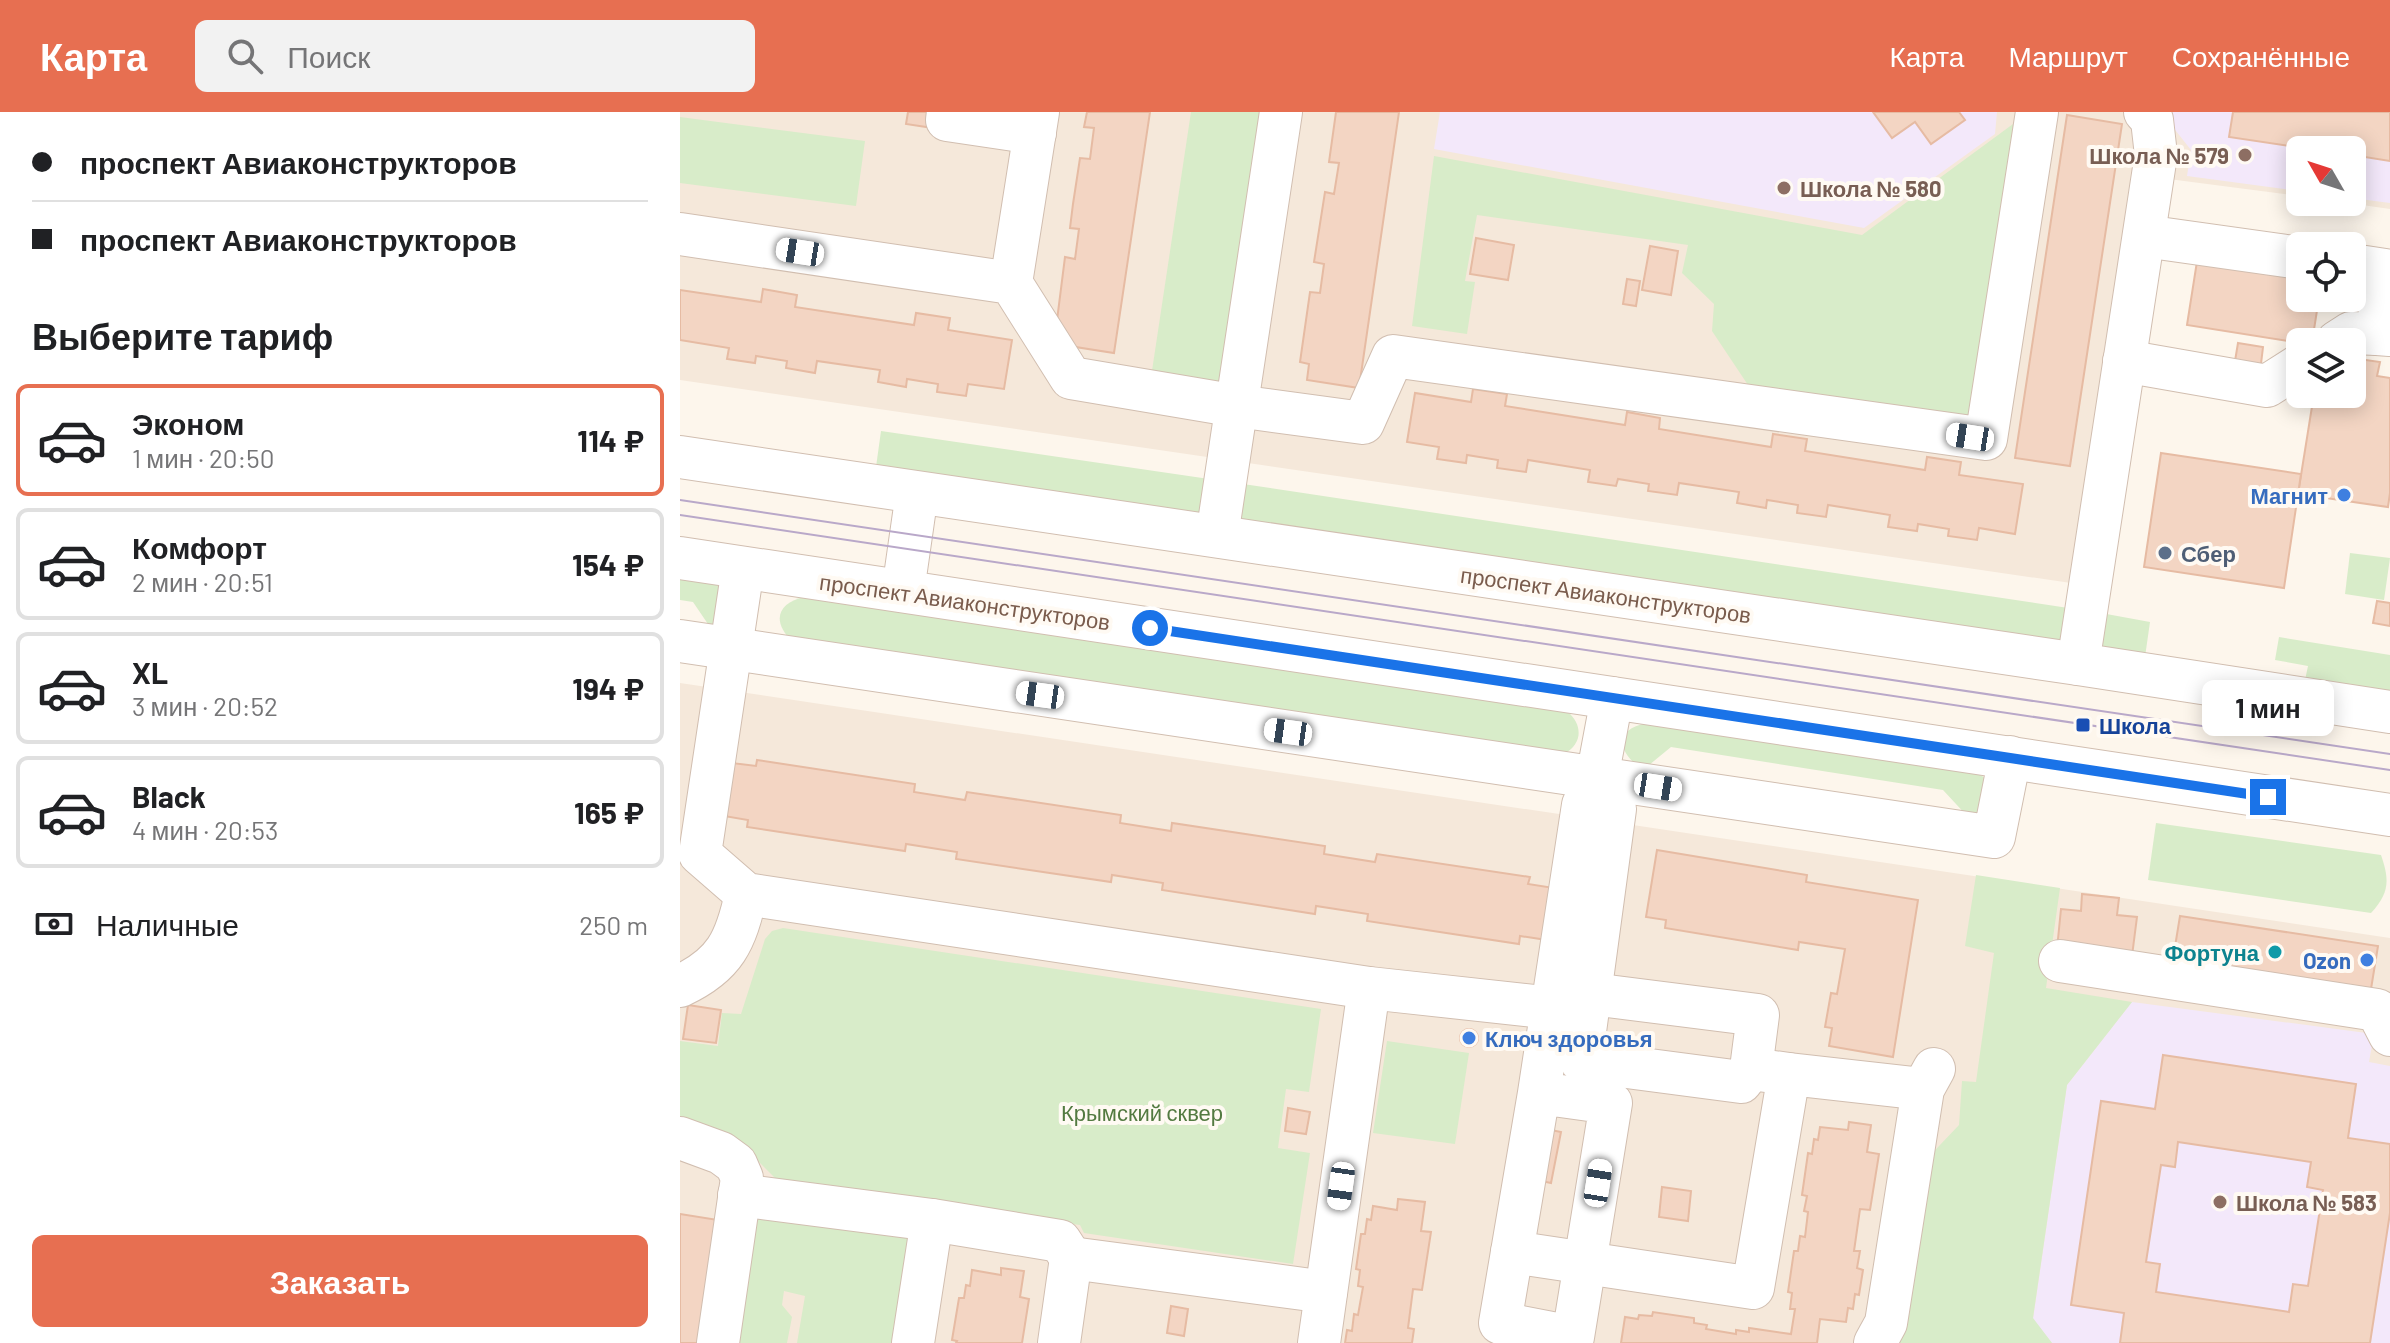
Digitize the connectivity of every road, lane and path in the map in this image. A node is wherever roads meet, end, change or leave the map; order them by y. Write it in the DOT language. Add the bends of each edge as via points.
graph roads {
  1 [pos="948,112"];
  2 [pos="1281,112"];
  3 [pos="2037,112"];
  4 [pos="2145,112"];
  5 [pos="1037,123"];
  6 [pos="680,234"];
  7 [pos="2144,236"];
  8 [pos="2286,256"];
  9 [pos="2366,267"];
  10 [pos="1011,283"];
  11 [pos="2383,335"];
  12 [pos="2124,361"];
  13 [pos="2286,374"];
  14 [pos="1237,406"];
  15 [pos="680,457"];
  16 [pos="917,493"];
  17 [pos="1217,536"];
  18 [pos="680,558"];
  19 [pos="743,568"];
  20 [pos="903,591"];
  21 [pos="680,641"];
  22 [pos="730,649"];
  23 [pos="2078,664"];
  24 [pos="1612,698"];
  25 [pos="2390,712"];
  26 [pos="2010,757"];
  27 [pos="1597,778"];
  28 [pos="693,803"];
  29 [pos="2390,815"];
  30 [pos="746,894"];
  31 [pos="2060,961"];
  32 [pos="680,986"];
  33 [pos="1369,988"];
  34 [pos="1592,994"];
  35 [pos="1552,1008"];
  36 [pos="2390,1035"];
  37 [pos="1770,1072"];
  38 [pos="1539,1093"];
  39 [pos="680,1138"];
  40 [pos="739,1195"];
  41 [pos="932,1220"];
  42 [pos="1512,1252"];
  43 [pos="1071,1258"];
  44 [pos="1585,1262"];
  45 [pos="1326,1292"];
  46 [pos="718,1343"];
  47 [pos="913,1343"];
  48 [pos="1059,1343"];
  49 [pos="1319,1343"];
  50 [pos="1875,1343"];
  1 -- 5 [label="street" via="947,120"];
  2 -- 14 [label="street"];
  3 -- 14 [label="street" via="1986,439 1393,356 1363,423"];
  4 -- 7 [label="street" via="2152,120 2156,155"];
  5 -- 10 [label="street"];
  6 -- 10 [label="street"];
  7 -- 8 [label="street"];
  7 -- 12 [label="street"];
  9 -- 11 [label="street" via="2385,270"];
  10 -- 14 [label="street" via="1071,378"];
  12 -- 13 [label="street" via="2267,386"];
  12 -- 23 [label="street"];
  14 -- 17 [label="street"];
  15 -- 16 [label="street, проспект Авиаконструкторов"];
  16 -- 17 [label="street, проспект Авиаконструкторов"];
  16 -- 20 [label="street"];
  17 -- 23 [label="street, проспект Авиаконструкторов"];
  18 -- 19 [label="street, проспект Авиаконструкторов"];
  19 -- 20 [label="street, проспект Авиаконструкторов"];
  19 -- 22 [label="street"];
  20 -- 24 [label="street, проспект Авиаконструкторов"];
  21 -- 22 [label="street"];
  22 -- 27 [label="street"];
  22 -- 28 [label="street"];
  23 -- 25 [label="street, проспект Авиаконструкторов"];
  24 -- 26 [label="street, проспект Авиаконструкторов"];
  24 -- 27 [label="street"];
  26 -- 27 [label="street" via="1994,837"];
  26 -- 29 [label="street, проспект Авиаконструкторов"];
  27 -- 34 [label="street" via="1615,809"];
  27 -- 35 [label="street" via="1583,805"];
  28 -- 30 [label="street" via="700,854"];
  30 -- 32 [label="street" via="729,948 712,968"];
  30 -- 33 [label="street"];
  31 -- 36 [label="street" via="2377,1010"];
  33 -- 35 [label="street"];
  33 -- 45 [label="street"];
  34 -- 37 [label="street" via="1758,1015"];
  34 -- 37 [label="street" via="1581,1061 1741,1082"];
  35 -- 38 [label="street"];
  37 -- 44 [label="street" via="1753,1288"];
  37 -- 50 [label="street" via="1928,1079 1886,1323"];
  38 -- 42 [label="street"];
  38 -- 44 [label="street" via="1611,1103"];
  39 -- 40 [label="street" via="736,1164 742,1178"];
  40 -- 41 [label="street"];
  40 -- 46 [label="street"];
  41 -- 43 [label="street" via="1060,1241"];
  41 -- 47 [label="street"];
  42 -- 44 [label="street"];
  42 -- 44 [label="street" via="1500,1323 1573,1337"];
  43 -- 45 [label="street"];
  43 -- 48 [label="street"];
  45 -- 49 [label="street"];
}
